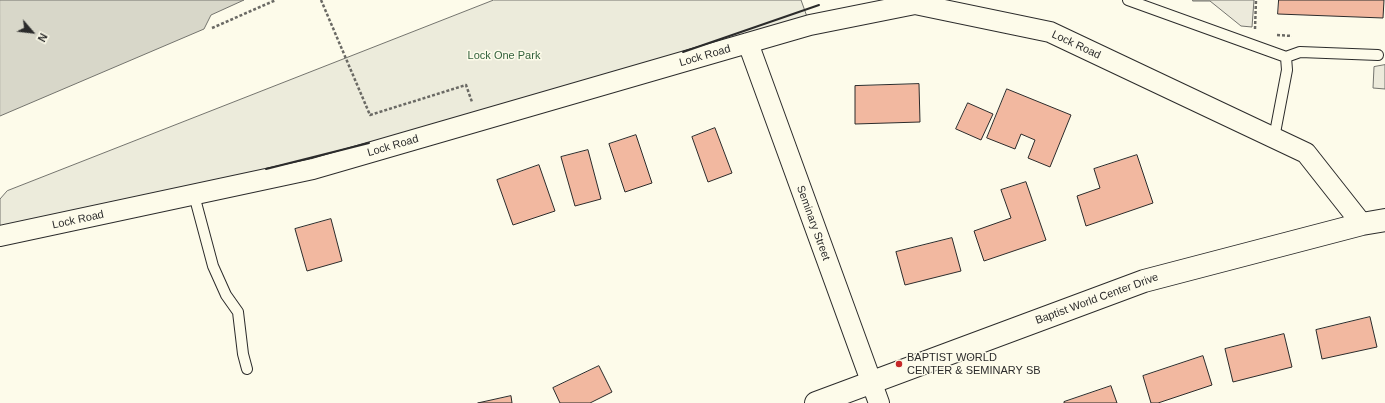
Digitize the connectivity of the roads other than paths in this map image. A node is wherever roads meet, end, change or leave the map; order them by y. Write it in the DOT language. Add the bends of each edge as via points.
graph roads {
  1 [pos="1128,0"];
  2 [pos="748,43"];
  3 [pos="1378,54"];
  4 [pos="1286,57"];
  5 [pos="1274,138"];
  6 [pos="194,195"];
  7 [pos="1385,220"];
  8 [pos="1362,224"];
  9 [pos="0,236"];
  10 [pos="247,369"];
  11 [pos="871,382"];
  12 [pos="816,403"];
  13 [pos="879,403"];
  1 -- 4 [label="lane"];
  2 -- 5 [label="street, Lock Road" via="810,25 915,4 1050,32"];
  2 -- 6 [label="street, Lock Road" via="313,169"];
  2 -- 11 [label="street, Seminary Street"];
  3 -- 4 [label="lane" via="1300,52"];
  4 -- 5 [label="lane" via="1287,70"];
  5 -- 8 [label="street, Lock Road" via="1306,153"];
  6 -- 9 [label="street, Lock Road"];
  6 -- 10 [label="lane" via="213,266 226,295 238,312"];
  7 -- 8 [label="street, Baptist World Center Drive"];
  8 -- 11 [label="street, Baptist World Center Drive" via="1144,281"];
  11 -- 12 [label="street, Baptist World Center Drive"];
  11 -- 13 [label="street, Seminary Street"];
}
